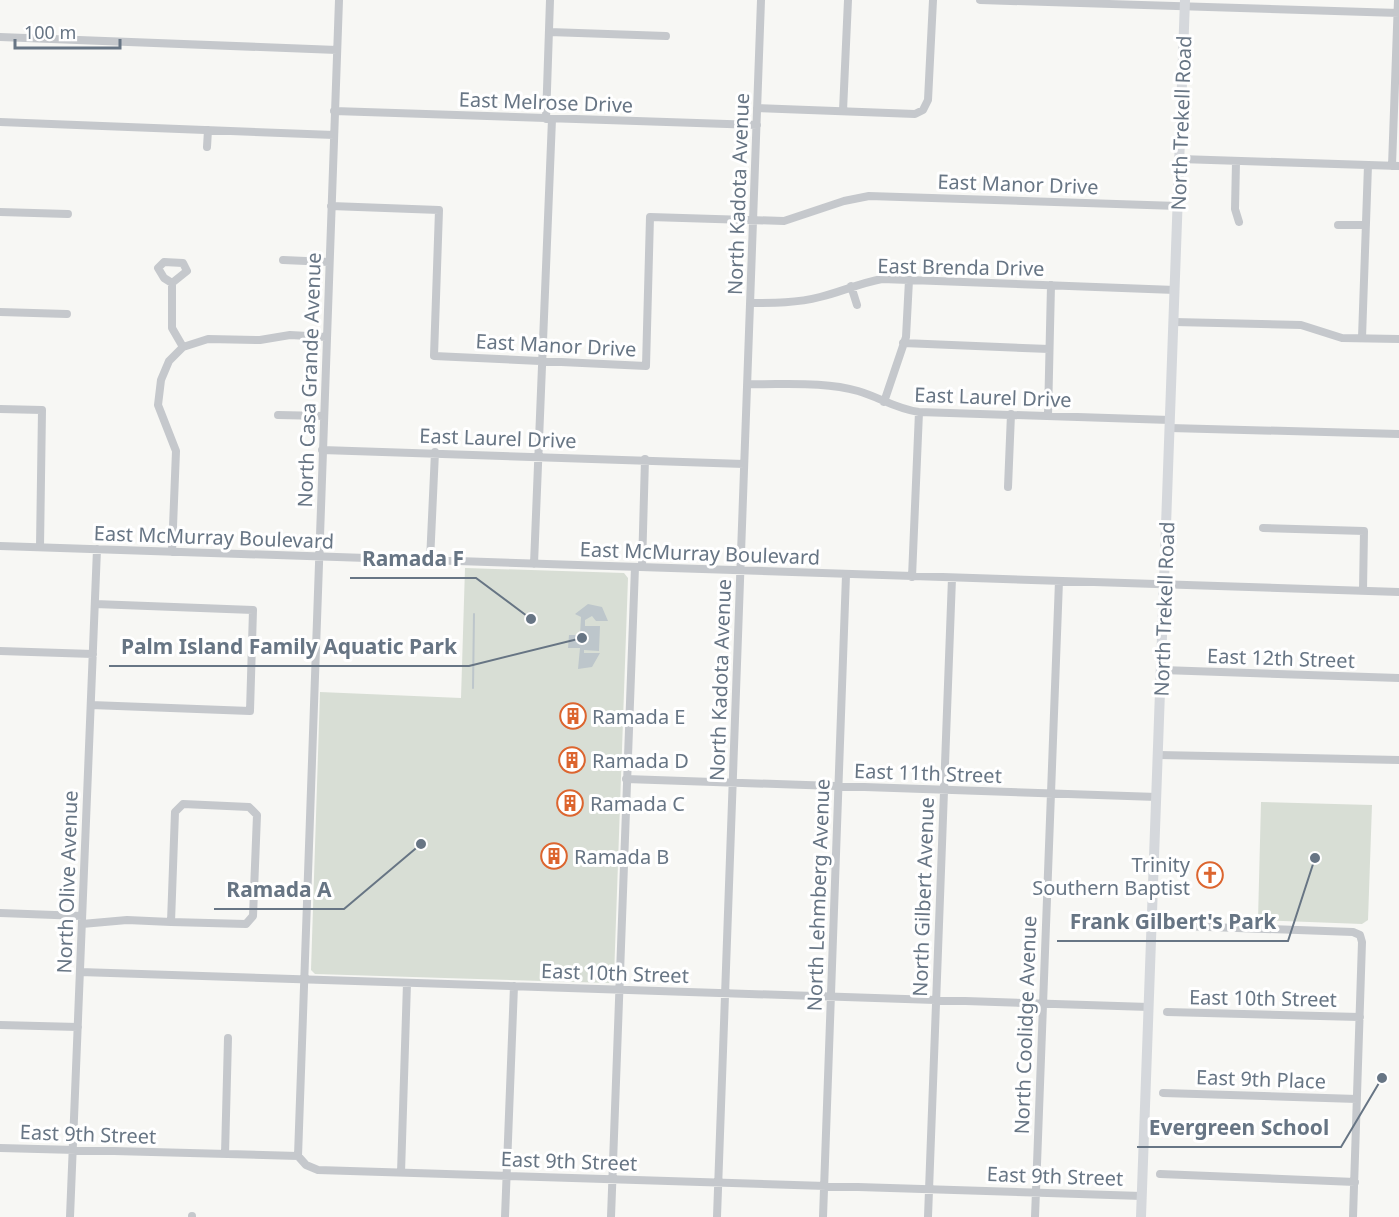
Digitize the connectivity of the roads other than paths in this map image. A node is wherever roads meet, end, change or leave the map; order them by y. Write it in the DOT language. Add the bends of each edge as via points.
graph roads {
  1 [pos="339,0"];
  2 [pos="550,0"];
  3 [pos="761,0"];
  4 [pos="848,0"];
  5 [pos="933,0"];
  6 [pos="980,0"];
  7 [pos="1398,0"];
  8 [pos="1185,3"];
  9 [pos="1398,13"];
  10 [pos="549,32"];
  11 [pos="666,36"];
  12 [pos="0,37"];
  13 [pos="337,50"];
  14 [pos="757,108"];
  15 [pos="334,111"];
  16 [pos="843,111"];
  17 [pos="549,119"];
  18 [pos="0,122"];
  19 [pos="757,125"];
  20 [pos="208,130"];
  21 [pos="334,135"];
  22 [pos="207,147"];
  23 [pos="1180,159"];
  24 [pos="1236,162"];
  25 [pos="1368,165"];
  26 [pos="1395,166"];
  27 [pos="331,206"];
  28 [pos="1178,206"];
  29 [pos="0,212"];
  30 [pos="68,214"];
  31 [pos="753,221"];
  32 [pos="1239,222"];
  33 [pos="1338,225"];
  34 [pos="1366,225"];
  35 [pos="283,260"];
  36 [pos="329,262"];
  37 [pos="909,280"];
  38 [pos="172,283"];
  39 [pos="1051,285"];
  40 [pos="851,286"];
  41 [pos="1175,290"];
  42 [pos="750,303"];
  43 [pos="857,305"];
  44 [pos="0,312"];
  45 [pos="67,314"];
  46 [pos="1173,322"];
  47 [pos="326,337"];
  48 [pos="1362,338"];
  49 [pos="1399,339"];
  50 [pos="903,343"];
  51 [pos="183,347"];
  52 [pos="1049,350"];
  53 [pos="542,362"];
  54 [pos="747,384"];
  55 [pos="884,402"];
  56 [pos="0,409"];
  57 [pos="919,412"];
  58 [pos="1011,414"];
  59 [pos="278,415"];
  60 [pos="324,416"];
  61 [pos="1048,416"];
  62 [pos="1170,424"];
  63 [pos="1399,434"];
  64 [pos="322,450"];
  65 [pos="435,452"];
  66 [pos="539,456"];
  67 [pos="645,459"];
  68 [pos="744,464"];
  69 [pos="1008,487"];
  70 [pos="1263,528"];
  71 [pos="0,546"];
  72 [pos="40,547"];
  73 [pos="97,549"];
  74 [pos="172,552"];
  75 [pos="320,557"];
  76 [pos="430,561"];
  77 [pos="534,564"];
  78 [pos="639,567"];
  79 [pos="741,571"];
  80 [pos="846,574"];
  81 [pos="912,577"];
  82 [pos="952,578"];
  83 [pos="1059,581"];
  84 [pos="1164,586"];
  85 [pos="1363,590"];
  86 [pos="1399,592"];
  87 [pos="95,604"];
  88 [pos="0,651"];
  89 [pos="93,654"];
  90 [pos="1162,670"];
  91 [pos="1399,678"];
  92 [pos="91,705"];
  93 [pos="1158,755"];
  94 [pos="1399,760"];
  95 [pos="626,779"];
  96 [pos="733,782"];
  97 [pos="838,787"];
  98 [pos="944,791"];
  99 [pos="1049,794"];
  100 [pos="1157,797"];
  101 [pos="0,913"];
  102 [pos="82,920"];
  103 [pos="171,922"];
  104 [pos="1152,925"];
  105 [pos="80,972"];
  106 [pos="305,979"];
  107 [pos="407,983"];
  108 [pos="514,986"];
  109 [pos="620,990"];
  110 [pos="725,993"];
  111 [pos="830,996"];
  112 [pos="936,1000"];
  113 [pos="1042,1003"];
  114 [pos="1149,1007"];
  115 [pos="1167,1012"];
  116 [pos="1360,1017"];
  117 [pos="0,1025"];
  118 [pos="78,1027"];
  119 [pos="228,1038"];
  120 [pos="1163,1093"];
  121 [pos="1357,1099"];
  122 [pos="0,1148"];
  123 [pos="73,1150"];
  124 [pos="225,1154"];
  125 [pos="298,1156"];
  126 [pos="401,1173"];
  127 [pos="1160,1174"];
  128 [pos="507,1176"];
  129 [pos="612,1179"];
  130 [pos="718,1182"];
  131 [pos="1355,1182"];
  132 [pos="824,1185"];
  133 [pos="930,1188"];
  134 [pos="1036,1192"];
  135 [pos="1142,1196"];
  136 [pos="70,1217"];
  137 [pos="506,1217"];
  138 [pos="611,1217"];
  139 [pos="717,1217"];
  140 [pos="823,1217"];
  141 [pos="928,1217"];
  142 [pos="1035,1217"];
  143 [pos="1141,1217"];
  144 [pos="1353,1217"];
  1 -- 13 [label="street, North Casa Grande Avenue"];
  2 -- 10 [label="street"];
  3 -- 14 [label="street, North Kadota Avenue"];
  4 -- 16 [label="street"];
  5 -- 16 [label="street" via="928,100 923,110 915,114"];
  6 -- 8 [label="street"];
  7 -- 9 [label="street"];
  8 -- 9 [label="street"];
  8 -- 23 [label="main road, North Trekell Road"];
  9 -- 26 [label="street"];
  10 -- 11 [label="street"];
  10 -- 17 [label="street"];
  12 -- 13 [label="street"];
  13 -- 15 [label="street, North Casa Grande Avenue"];
  14 -- 16 [label="street"];
  14 -- 19 [label="street, North Kadota Avenue"];
  15 -- 17 [label="street, East Melrose Drive"];
  15 -- 21 [label="street, North Casa Grande Avenue"];
  17 -- 19 [label="street, East Melrose Drive"];
  17 -- 53 [label="street"];
  18 -- 20 [label="street"];
  19 -- 31 [label="street, North Kadota Avenue"];
  20 -- 21 [label="street"];
  20 -- 22 [label="street"];
  21 -- 27 [label="street, North Casa Grande Avenue"];
  23 -- 24 [label="street"];
  23 -- 28 [label="main road, North Trekell Road"];
  24 -- 25 [label="street"];
  24 -- 32 [label="street" via="1235,209"];
  25 -- 26 [label="street"];
  25 -- 34 [label="street"];
  27 -- 36 [label="street, North Casa Grande Avenue"];
  27 -- 53 [label="street, East Manor Drive" via="439,210 434,356"];
  28 -- 31 [label="street, East Manor Drive" via="868,196 784,221"];
  28 -- 41 [label="main road, North Trekell Road"];
  29 -- 30 [label="street"];
  31 -- 42 [label="street, North Kadota Avenue"];
  31 -- 53 [label="street, East Manor Drive" via="650,217 646,366"];
  33 -- 34 [label="street"];
  34 -- 48 [label="street"];
  35 -- 36 [label="street"];
  36 -- 47 [label="street, North Casa Grande Avenue"];
  37 -- 39 [label="street, East Brenda Drive"];
  37 -- 40 [label="street, East Brenda Drive" via="882,279"];
  37 -- 50 [label="street"];
  38 -- 51 [label="street" via="172,328"];
  39 -- 41 [label="street, East Brenda Drive"];
  39 -- 52 [label="street"];
  40 -- 42 [label="street, East Brenda Drive" via="788,303"];
  40 -- 43 [label="street"];
  41 -- 46 [label="main road, North Trekell Road"];
  42 -- 54 [label="street, North Kadota Avenue"];
  44 -- 45 [label="street"];
  46 -- 48 [label="street" via="1301,325 1342,338"];
  46 -- 62 [label="main road, North Trekell Road"];
  47 -- 51 [label="street" via="208,339"];
  47 -- 60 [label="street, North Casa Grande Avenue"];
  48 -- 49 [label="street"];
  50 -- 52 [label="street"];
  50 -- 55 [label="street"];
  51 -- 74 [label="street" via="165,370 158,405 176,451"];
  52 -- 61 [label="street"];
  53 -- 66 [label="street"];
  54 -- 55 [label="street, East Laurel Drive" via="842,388"];
  54 -- 68 [label="street, North Kadota Avenue"];
  55 -- 57 [label="street, East Laurel Drive"];
  56 -- 72 [label="street" via="42,410"];
  57 -- 58 [label="street, East Laurel Drive"];
  57 -- 81 [label="street"];
  58 -- 61 [label="street, East Laurel Drive"];
  58 -- 69 [label="street"];
  59 -- 60 [label="street"];
  60 -- 64 [label="street, North Casa Grande Avenue"];
  61 -- 62 [label="street, East Laurel Drive"];
  62 -- 63 [label="street, East Laurel Drive"];
  62 -- 84 [label="main road, North Trekell Road"];
  64 -- 65 [label="street, East Laurel Drive"];
  64 -- 75 [label="street, North Casa Grande Avenue"];
  65 -- 66 [label="street, East Laurel Drive"];
  65 -- 76 [label="street"];
  66 -- 67 [label="street, East Laurel Drive"];
  66 -- 77 [label="street"];
  67 -- 68 [label="street, East Laurel Drive"];
  67 -- 78 [label="street"];
  68 -- 79 [label="street, North Kadota Avenue"];
  70 -- 85 [label="street" via="1364,531"];
  71 -- 72 [label="street, East McMurray Boulevard"];
  72 -- 73 [label="street, East McMurray Boulevard"];
  73 -- 74 [label="street, East McMurray Boulevard"];
  73 -- 87 [label="street, North Olive Avenue"];
  74 -- 75 [label="street, East McMurray Boulevard"];
  75 -- 76 [label="street, East McMurray Boulevard"];
  75 -- 106 [label="street, North Casa Grande Avenue"];
  76 -- 77 [label="street, East McMurray Boulevard"];
  77 -- 78 [label="street, East McMurray Boulevard"];
  78 -- 79 [label="street, East McMurray Boulevard"];
  78 -- 95 [label="street"];
  79 -- 80 [label="street, East McMurray Boulevard"];
  79 -- 96 [label="street, North Kadota Avenue"];
  80 -- 81 [label="street, East McMurray Boulevard"];
  80 -- 97 [label="street, North Lehmberg Avenue"];
  81 -- 82 [label="street, East McMurray Boulevard"];
  82 -- 83 [label="street, East McMurray Boulevard"];
  82 -- 98 [label="street, North Gilbert Avenue"];
  83 -- 84 [label="street, East McMurray Boulevard"];
  83 -- 99 [label="street, North Coolidge Avenue"];
  84 -- 85 [label="street, East McMurray Boulevard"];
  84 -- 90 [label="main road, North Trekell Road"];
  85 -- 86 [label="street, East McMurray Boulevard"];
  87 -- 89 [label="street, North Olive Avenue"];
  87 -- 92 [label="street" via="253,610 250,711"];
  88 -- 89 [label="street"];
  89 -- 92 [label="street, North Olive Avenue"];
  90 -- 91 [label="street, East 12th Street"];
  90 -- 93 [label="main road, North Trekell Road"];
  92 -- 102 [label="street, North Olive Avenue"];
  93 -- 94 [label="street"];
  93 -- 100 [label="main road, North Trekell Road"];
  95 -- 96 [label="street, East 11th Street"];
  95 -- 109 [label="street"];
  96 -- 97 [label="street, East 11th Street"];
  96 -- 110 [label="street, North Kadota Avenue"];
  97 -- 98 [label="street, East 11th Street"];
  97 -- 111 [label="street, North Lehmberg Avenue"];
  98 -- 99 [label="street, East 11th Street"];
  98 -- 112 [label="street, North Gilbert Avenue"];
  99 -- 100 [label="street, East 11th Street"];
  99 -- 113 [label="street, North Coolidge Avenue"];
  100 -- 104 [label="main road, North Trekell Road"];
  101 -- 102 [label="street"];
  102 -- 103 [label="street"];
  102 -- 105 [label="street, North Olive Avenue"];
  103 -- 103 [label="street" via="246,924 253,916 257,814 249,807 178,806"];
  104 -- 114 [label="main road, North Trekell Road"];
  104 -- 116 [label="street" via="1360,935"];
  105 -- 106 [label="street, East 10th Street"];
  105 -- 118 [label="street, North Olive Avenue"];
  106 -- 107 [label="street, East 10th Street"];
  106 -- 125 [label="street, North Casa Grande Avenue"];
  107 -- 108 [label="street, East 10th Street"];
  107 -- 126 [label="street"];
  108 -- 109 [label="street, East 10th Street"];
  108 -- 128 [label="street"];
  109 -- 110 [label="street, East 10th Street"];
  109 -- 129 [label="street"];
  110 -- 111 [label="street, East 10th Street"];
  110 -- 130 [label="street, North Kadota Avenue"];
  111 -- 112 [label="street, East 10th Street"];
  111 -- 132 [label="street, North Lehmberg Avenue"];
  112 -- 113 [label="street, East 10th Street"];
  112 -- 133 [label="street, North Gilbert Avenue"];
  113 -- 114 [label="street, East 10th Street"];
  113 -- 134 [label="street, North Coolidge Avenue"];
  114 -- 135 [label="main road, North Trekell Road"];
  115 -- 116 [label="street, East 10th Street"];
  116 -- 121 [label="street"];
  117 -- 118 [label="street"];
  118 -- 123 [label="street, North Olive Avenue"];
  119 -- 124 [label="street"];
  120 -- 121 [label="street, East 9th Place"];
  121 -- 131 [label="street"];
  122 -- 123 [label="street, East 9th Street"];
  123 -- 124 [label="street, East 9th Street"];
  123 -- 136 [label="street, North Olive Avenue"];
  124 -- 125 [label="street, East 9th Street"];
  125 -- 126 [label="street, East 9th Street" via="306,1166 318,1170"];
  126 -- 128 [label="street, East 9th Street"];
  127 -- 131 [label="street"];
  128 -- 129 [label="street, East 9th Street"];
  128 -- 137 [label="street"];
  129 -- 130 [label="street, East 9th Street"];
  129 -- 138 [label="street"];
  130 -- 132 [label="street, East 9th Street"];
  130 -- 139 [label="street, North Kadota Avenue"];
  131 -- 144 [label="street"];
  132 -- 133 [label="street, East 9th Street"];
  132 -- 140 [label="street, North Lehmberg Avenue"];
  133 -- 134 [label="street, East 9th Street"];
  133 -- 141 [label="street, North Gilbert Avenue"];
  134 -- 135 [label="street, East 9th Street"];
  134 -- 142 [label="street, North Coolidge Avenue"];
  135 -- 143 [label="main road, North Trekell Road"];
}
